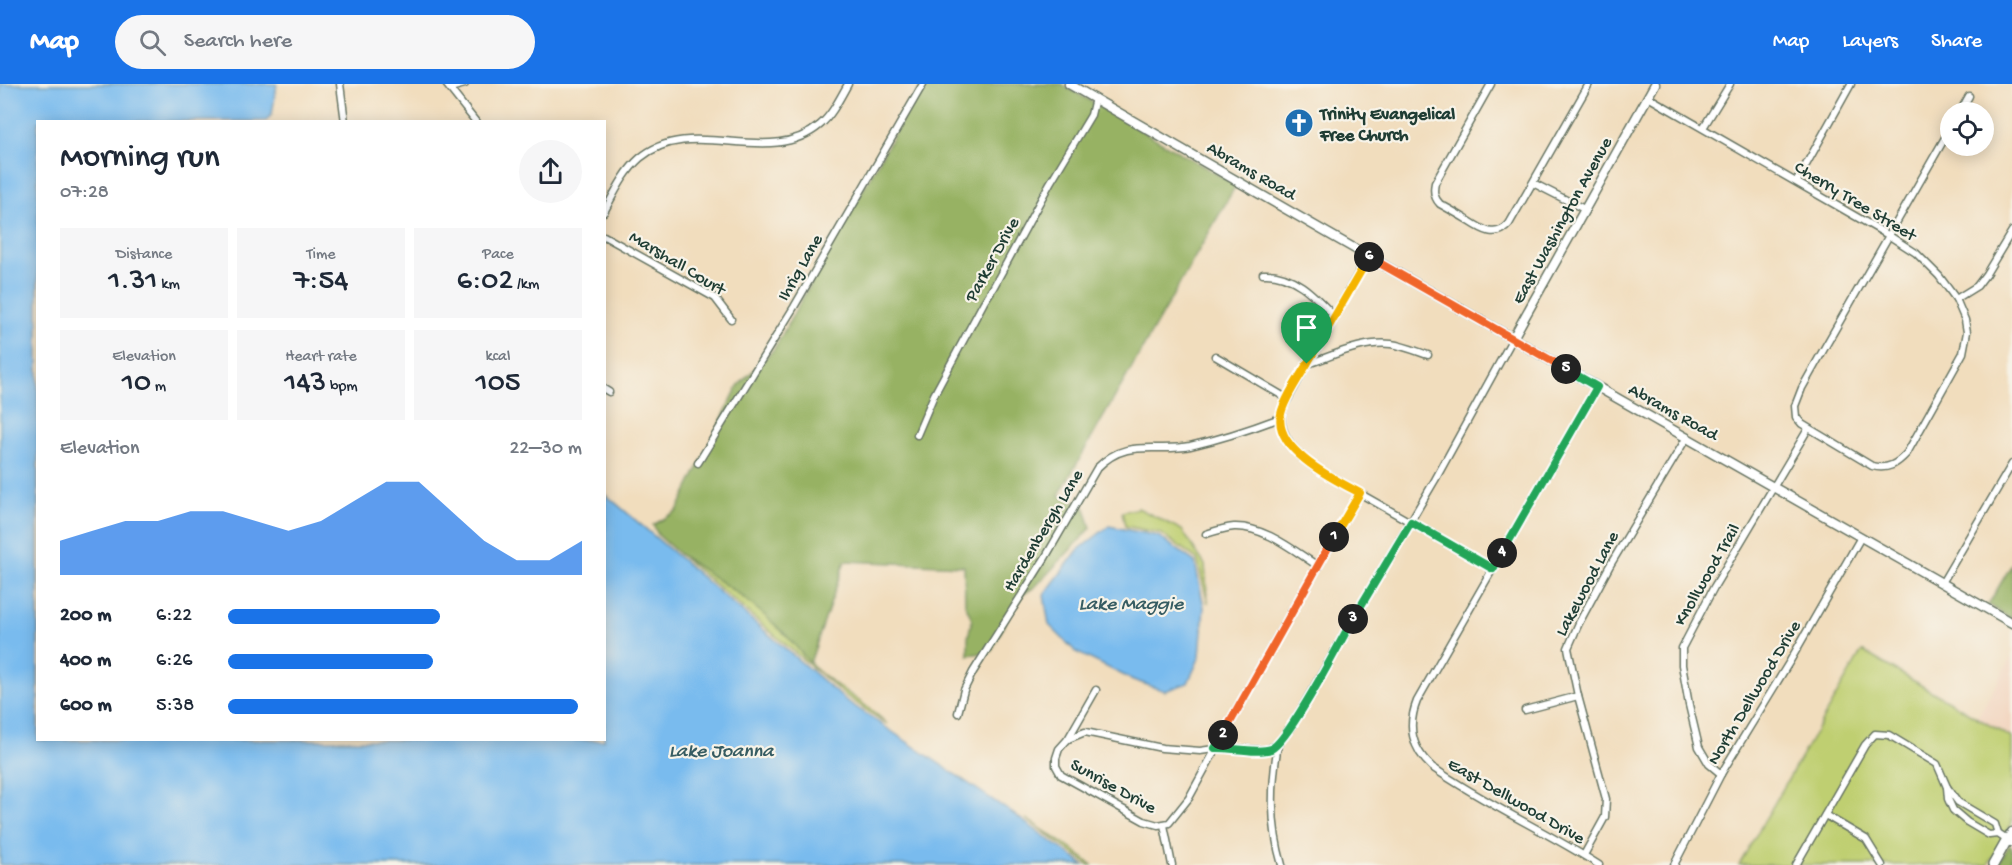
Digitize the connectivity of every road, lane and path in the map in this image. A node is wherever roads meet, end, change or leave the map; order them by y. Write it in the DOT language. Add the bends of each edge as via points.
graph roads {
  1 [pos="340,84"];
  2 [pos="465,84"];
  3 [pos="848,84"];
  4 [pos="922,84"];
  5 [pos="1069,84"];
  6 [pos="1491,84"];
  7 [pos="1589,84"];
  8 [pos="1655,84"];
  9 [pos="1730,84"];
  10 [pos="1851,84"];
  11 [pos="448,86"];
  12 [pos="1969,96"];
  13 [pos="1648,97"];
  14 [pos="1095,98"];
  15 [pos="1966,102"];
  16 [pos="345,120"];
  17 [pos="474,120"];
  18 [pos="1703,128"];
  19 [pos="1940,146"];
  20 [pos="1797,181"];
  21 [pos="1533,183"];
  22 [pos="606,209"];
  23 [pos="1586,210"];
  24 [pos="2012,231"];
  25 [pos="1888,235"];
  26 [pos="606,237"];
  27 [pos="1368,256"];
  28 [pos="1263,274"];
  29 [pos="1956,299"];
  30 [pos="1334,316"];
  31 [pos="731,318"];
  32 [pos="1513,338"];
  33 [pos="1428,355"];
  34 [pos="1215,356"];
  35 [pos="1307,364"];
  36 [pos="1597,387"];
  37 [pos="1288,399"];
  38 [pos="1280,418"];
  39 [pos="1808,429"];
  40 [pos="917,435"];
  41 [pos="1687,437"];
  42 [pos="698,463"];
  43 [pos="2012,464"];
  44 [pos="1773,487"];
  45 [pos="1360,493"];
  46 [pos="1411,522"];
  47 [pos="1206,534"];
  48 [pos="1861,537"];
  49 [pos="1318,566"];
  50 [pos="1493,569"];
  51 [pos="1942,584"];
  52 [pos="2012,623"];
  53 [pos="1096,690"];
  54 [pos="1578,696"];
  55 [pos="1525,710"];
  56 [pos="958,713"];
  57 [pos="1068,739"];
  58 [pos="1278,744"];
  59 [pos="1215,748"];
  60 [pos="1721,774"];
  61 [pos="1947,787"];
  62 [pos="1973,812"];
  63 [pos="1825,814"];
  64 [pos="1967,822"];
  65 [pos="1164,825"];
  66 [pos="1998,834"];
  67 [pos="2010,838"];
  68 [pos="1584,855"];
  69 [pos="1172,865"];
  70 [pos="1282,865"];
  71 [pos="1599,865"];
  72 [pos="1674,865"];
  73 [pos="1796,865"];
  74 [pos="1882,865"];
  75 [pos="1993,865"];
  1 -- 16 [label="street"];
  2 -- 11 [label="street"];
  3 -- 22 [label="street" via="827,118 799,138 775,144 695,140 657,147 635,164"];
  4 -- 42 [label="street, Ihrig Lane" via="794,307"];
  5 -- 14 [label="street, Abrams Road"];
  6 -- 21 [label="street" via="1435,183 1436,200 1479,228 1501,231"];
  7 -- 21 [label="street"];
  8 -- 13 [label="street, East Washington Avenue"];
  9 -- 18 [label="street"];
  10 -- 20 [label="street"];
  11 -- 17 [label="street"];
  12 -- 15 [label="street"];
  13 -- 18 [label="street, Cherry Tree Street"];
  13 -- 23 [label="street, East Washington Avenue"];
  14 -- 27 [label="street, Abrams Road"];
  14 -- 40 [label="street, Parker Drive" via="1091,115 934,394"];
  18 -- 20 [label="street, Cherry Tree Street"];
  19 -- 25 [label="street"];
  20 -- 25 [label="street, Cherry Tree Street"];
  21 -- 23 [label="street"];
  23 -- 32 [label="street, East Washington Avenue"];
  24 -- 29 [label="street" via="1977,286"];
  25 -- 29 [label="street, Cherry Tree Street" via="1928,264"];
  25 -- 39 [label="street" via="1799,394 1796,417"];
  26 -- 31 [label="street, Marshall Court" via="714,298"];
  27 -- 30 [label="street"];
  27 -- 32 [label="street, Abrams Road"];
  28 -- 30 [label="street" via="1293,281"];
  29 -- 39 [label="street, Cherry Tree Street" via="1965,320 1965,345 1898,463 1872,466"];
  30 -- 35 [label="street"];
  32 -- 36 [label="street, Abrams Road"];
  32 -- 46 [label="street, East Washington Avenue"];
  33 -- 35 [label="street" via="1379,343"];
  34 -- 37 [label="street"];
  35 -- 37 [label="street"];
  36 -- 41 [label="street, Abrams Road"];
  36 -- 50 [label="street, East Dellwood Drive"];
  37 -- 38 [label="street"];
  38 -- 45 [label="street" via="1289,441 1303,459"];
  38 -- 56 [label="street, Hardenbergh Lane" via="1189,446 1128,450 1102,463 973,672"];
  39 -- 44 [label="street, Knollwood Trail"];
  41 -- 44 [label="street, Abrams Road"];
  41 -- 54 [label="street, Lakewood Lane" via="1571,640 1568,654"];
  43 -- 51 [label="street"];
  44 -- 48 [label="street, Abrams Road"];
  44 -- 60 [label="street, Knollwood Trail" via="1682,648 1687,695 1699,747 1709,765"];
  45 -- 46 [label="street"];
  45 -- 49 [label="street"];
  46 -- 50 [label="street"];
  46 -- 58 [label="street, East Washington Avenue"];
  47 -- 49 [label="street" via="1234,527 1257,531"];
  48 -- 51 [label="street, Abrams Road"];
  48 -- 60 [label="street, North Dellwood Drive"];
  49 -- 59 [label="street"];
  50 -- 68 [label="street, East Dellwood Drive" via="1413,711 1414,742 1424,760 1451,781"];
  51 -- 52 [label="street, Abrams Road"];
  53 -- 57 [label="street"];
  54 -- 55 [label="street"];
  54 -- 68 [label="street, Lakewood Lane" via="1607,809"];
  57 -- 59 [label="street" via="1085,732 1173,749"];
  57 -- 65 [label="street, Sunrise Drive" via="1056,760 1061,775 1144,821"];
  58 -- 59 [label="street" via="1266,750"];
  58 -- 70 [label="street" via="1272,814"];
  59 -- 65 [label="street" via="1186,802"];
  60 -- 72 [label="street, North Dellwood Drive"];
  61 -- 62 [label="street" via="1958,802"];
  61 -- 63 [label="street" via="1937,764 1889,735 1875,734 1864,745"];
  61 -- 64 [label="street" via="1953,810"];
  62 -- 64 [label="street"];
  62 -- 66 [label="street" via="1995,824"];
  63 -- 73 [label="street"];
  63 -- 74 [label="street" via="1866,839"];
  64 -- 66 [label="street" via="1989,835"];
  65 -- 69 [label="street, Sunrise Drive"];
  66 -- 67 [label="street"];
  67 -- 75 [label="main road"];
  68 -- 71 [label="street, East Dellwood Drive"];
}
